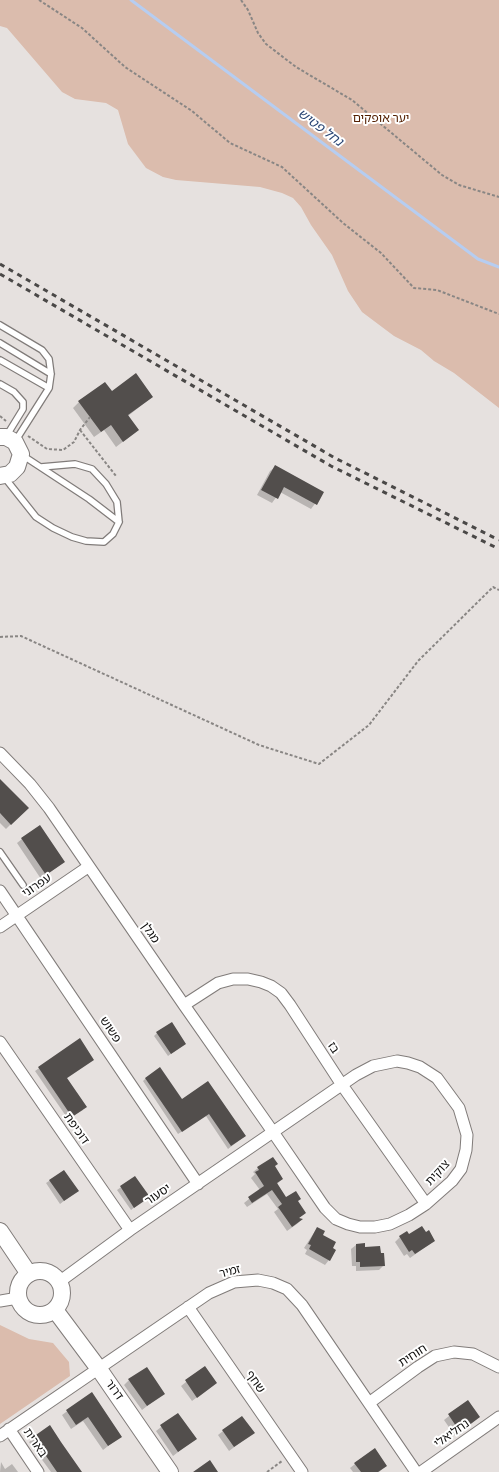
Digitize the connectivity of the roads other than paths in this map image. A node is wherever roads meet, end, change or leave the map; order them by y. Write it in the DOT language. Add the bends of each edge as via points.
graph roads {
  1 [pos="0,325"];
  2 [pos="0,343"];
  3 [pos="0,360"];
  4 [pos="52,374"];
  5 [pos="0,384"];
  6 [pos="48,388"];
  7 [pos="13,440"];
  8 [pos="41,467"];
  9 [pos="2,476"];
  10 [pos="119,522"];
  11 [pos="0,754"];
  12 [pos="0,852"];
  13 [pos="88,867"];
  14 [pos="23,885"];
  15 [pos="0,891"];
  16 [pos="17,915"];
  17 [pos="0,927"];
  18 [pos="184,1005"];
  19 [pos="0,1042"];
  20 [pos="342,1085"];
  21 [pos="272,1132"];
  22 [pos="198,1184"];
  23 [pos="426,1204"];
  24 [pos="0,1230"];
  25 [pos="130,1230"];
  26 [pos="29,1274"];
  27 [pos="59,1282"];
  28 [pos="18,1298"];
  29 [pos="0,1301"];
  30 [pos="188,1307"];
  31 [pos="55,1310"];
  32 [pos="499,1367"];
  33 [pos="99,1369"];
  34 [pos="369,1403"];
  35 [pos="499,1417"];
  36 [pos="9,1429"];
  37 [pos="0,1436"];
  38 [pos="38,1472"];
  39 [pos="170,1472"];
  40 [pos="302,1472"];
  41 [pos="416,1472"];
  42 [pos="421,1472"];
  1 -- 4 [label="lane" via="42,350 48,359"];
  2 -- 4 [label="lane"];
  3 -- 6 [label="lane"];
  4 -- 6 [label="lane"];
  5 -- 7 [label="lane" via="14,392 23,402"];
  6 -- 7 [label="lane"];
  7 -- 8 [label="lane"];
  7 -- 9 [label="street" via="17,468"];
  8 -- 10 [label="lane"];
  8 -- 10 [label="lane" via="75,464 92,469 106,484 117,502"];
  9 -- 10 [label="lane" via="36,517 72,537 104,542 113,534"];
  11 -- 13 [label="street, מגלן" via="30,784"];
  12 -- 14 [label="lane"];
  13 -- 16 [label="street, עפרוני"];
  13 -- 18 [label="street, מגלן"];
  15 -- 16 [label="street, פשוש"];
  16 -- 17 [label="street, עפרוני"];
  16 -- 22 [label="street, פשוש"];
  18 -- 20 [label="street, בז" via="218,983 233,979 248,979 271,986 281,993 290,1005"];
  18 -- 21 [label="street, מגלן"];
  19 -- 25 [label="street, דוכיפת"];
  20 -- 21 [label="street, צוקית"];
  20 -- 23 [label="street, בז"];
  20 -- 23 [label="street, צוקית" via="373,1066 397,1061 408,1063 437,1078 459,1108 467,1135 461,1169"];
  21 -- 22 [label="street, יסעור"];
  21 -- 23 [label="street, צוקית" via="325,1208 348,1224 375,1227 390,1224"];
  22 -- 25 [label="street, יסעור"];
  24 -- 26 [label="street"];
  25 -- 27 [label="street, יסעור"];
  26 -- 27 [label="street" via="45,1272"];
  26 -- 28 [label="street" via="19,1287"];
  27 -- 31 [label="street" via="62,1296"];
  28 -- 29 [label="street"];
  28 -- 31 [label="street" via="24,1308 33,1314 44,1315"];
  30 -- 33 [label="street, זמיר"];
  30 -- 34 [label="street, זמיר" via="208,1293 234,1282 258,1280 287,1289 302,1305"];
  30 -- 40 [label="street, שחף"];
  31 -- 33 [label="street, דרור"];
  32 -- 34 [label="street, חוחית" via="474,1354 454,1352 435,1356"];
  33 -- 36 [label="street, זמיר"];
  33 -- 39 [label="street, דרור"];
  34 -- 41 [label="street, זמיר"];
  35 -- 42 [label="street, נחליאלי"];
  36 -- 37 [label="street, זמיר"];
  36 -- 38 [label="street, בארית"];
}
